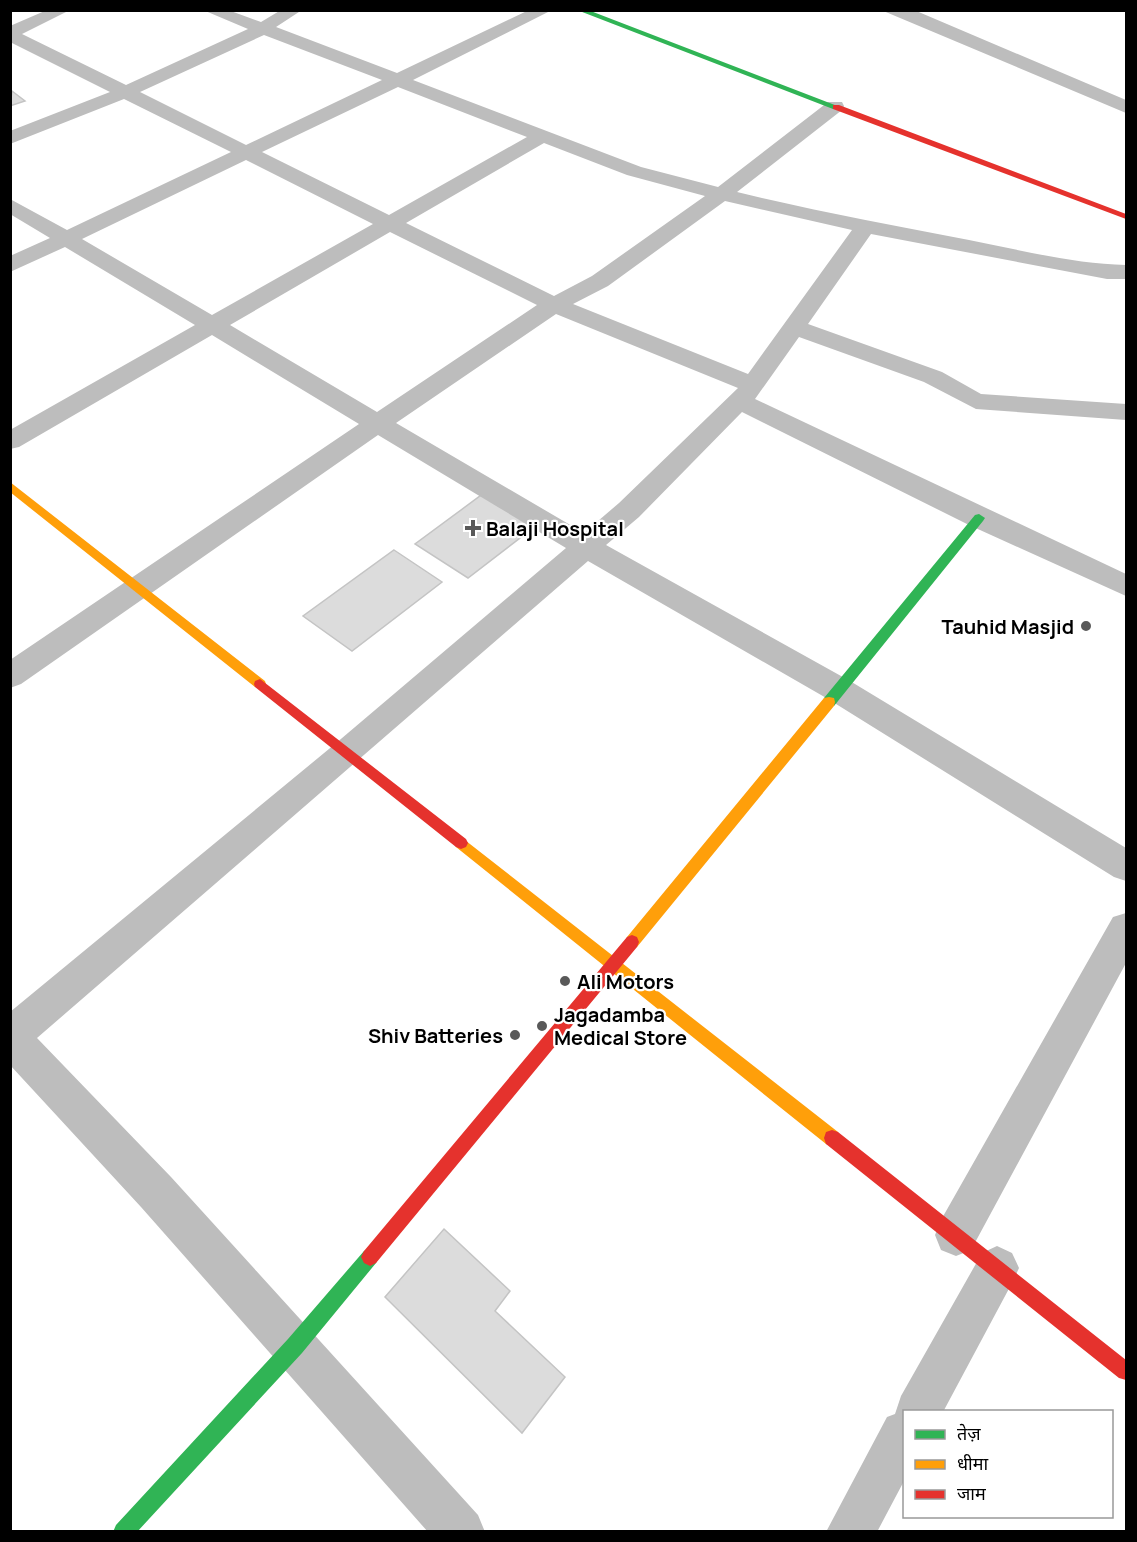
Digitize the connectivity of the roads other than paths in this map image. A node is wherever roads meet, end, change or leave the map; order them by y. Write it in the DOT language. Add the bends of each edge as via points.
graph roads {
  1 [pos="62,10"];
  2 [pos="211,10"];
  3 [pos="294,10"];
  4 [pos="544,10"];
  5 [pos="580,10"];
  6 [pos="889,10"];
  7 [pos="264,28"];
  8 [pos="10,34"];
  9 [pos="395,79"];
  10 [pos="124,92"];
  11 [pos="835,106"];
  12 [pos="1126,107"];
  13 [pos="542,136"];
  14 [pos="10,138"];
  15 [pos="247,154"];
  16 [pos="720,195"];
  17 [pos="10,205"];
  18 [pos="1126,217"];
  19 [pos="390,224"];
  20 [pos="867,225"];
  21 [pos="67,238"];
  22 [pos="10,265"];
  23 [pos="1126,272"];
  24 [pos="554,305"];
  25 [pos="212,325"];
  26 [pos="794,327"];
  27 [pos="746,393"];
  28 [pos="1126,412"];
  29 [pos="378,423"];
  30 [pos="10,441"];
  31 [pos="10,486"];
  32 [pos="979,518"];
  33 [pos="586,547"];
  34 [pos="1126,586"];
  35 [pos="138,587"];
  36 [pos="10,676"];
  37 [pos="839,690"];
  38 [pos="347,753"];
  39 [pos="1126,866"];
  40 [pos="1126,929"];
  41 [pos="614,965"];
  42 [pos="10,1037"];
  43 [pos="956,1235"];
  44 [pos="997,1268"];
  45 [pos="295,1346"];
  46 [pos="1126,1371"];
  47 [pos="918,1410"];
  48 [pos="903,1436"];
  49 [pos="123,1532"];
  50 [pos="461,1532"];
  51 [pos="850,1532"];
  1 -- 8 [label="street"];
  2 -- 7 [label="street"];
  3 -- 7 [label="street"];
  4 -- 9 [label="street"];
  5 -- 11 [label="street"];
  6 -- 12 [label="street" via="908,14"];
  7 -- 9 [label="street"];
  7 -- 10 [label="street"];
  8 -- 10 [label="street"];
  9 -- 13 [label="street"];
  9 -- 15 [label="street"];
  10 -- 14 [label="street"];
  10 -- 15 [label="street"];
  11 -- 16 [label="street"];
  11 -- 18 [label="street"];
  13 -- 16 [label="street" via="634,171"];
  13 -- 19 [label="street"];
  15 -- 19 [label="street"];
  15 -- 21 [label="street"];
  16 -- 20 [label="street"];
  16 -- 24 [label="street" via="600,281"];
  17 -- 21 [label="street"];
  19 -- 24 [label="street"];
  19 -- 25 [label="street"];
  20 -- 23 [label="street" via="1107,272"];
  20 -- 26 [label="street"];
  21 -- 22 [label="street"];
  21 -- 25 [label="street"];
  24 -- 27 [label="street"];
  24 -- 29 [label="street"];
  25 -- 29 [label="street"];
  25 -- 30 [label="street"];
  26 -- 27 [label="street"];
  26 -- 28 [label="street" via="933,377 976,401"];
  27 -- 32 [label="street"];
  27 -- 33 [label="street" via="629,510"];
  29 -- 33 [label="street"];
  29 -- 35 [label="street"];
  31 -- 35 [label="street"];
  32 -- 34 [label="street"];
  32 -- 37 [label="street"];
  33 -- 37 [label="street"];
  33 -- 38 [label="street"];
  35 -- 36 [label="street"];
  35 -- 38 [label="street"];
  37 -- 39 [label="street"];
  37 -- 41 [label="street"];
  38 -- 41 [label="street"];
  38 -- 42 [label="street"];
  40 -- 43 [label="street"];
  41 -- 43 [label="street"];
  41 -- 45 [label="street"];
  42 -- 45 [label="street"];
  43 -- 44 [label="street"];
  44 -- 46 [label="street"];
  44 -- 47 [label="street"];
  45 -- 49 [label="street"];
  45 -- 50 [label="street"];
  48 -- 51 [label="street"];
}
